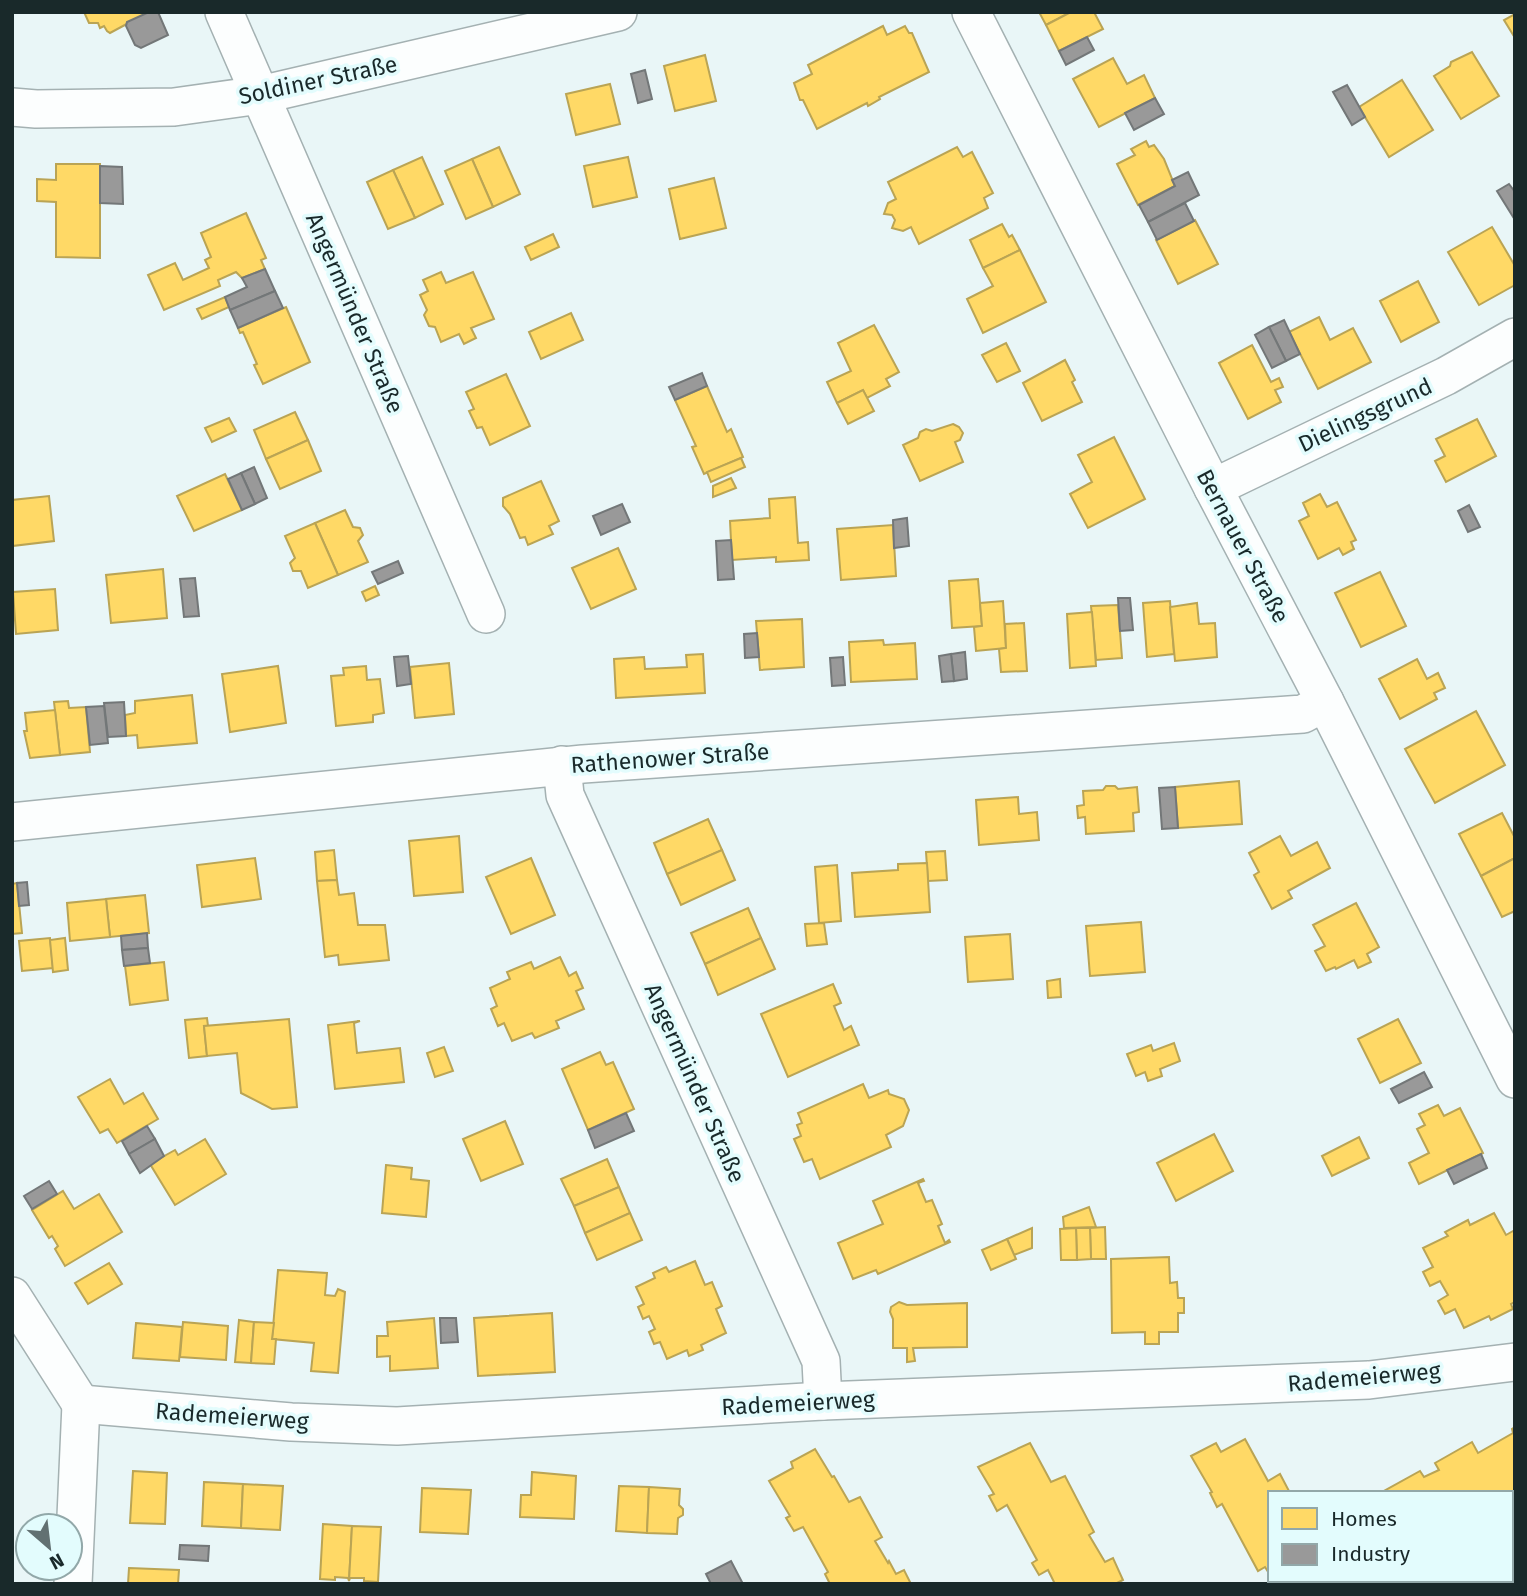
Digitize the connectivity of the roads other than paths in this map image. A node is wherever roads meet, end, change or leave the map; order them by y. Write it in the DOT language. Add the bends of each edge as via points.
graph roads {
  1 [pos="225,12"];
  2 [pos="618,12"];
  3 [pos="971,12"];
  4 [pos="260,95"];
  5 [pos="12,107"];
  6 [pos="1515,337"];
  7 [pos="1213,488"];
  8 [pos="486,614"];
  9 [pos="1325,702"];
  10 [pos="562,765"];
  11 [pos="12,822"];
  12 [pos="1515,1079"];
  13 [pos="12,1296"];
  14 [pos="1515,1362"];
  15 [pos="823,1401"];
  16 [pos="81,1404"];
  17 [pos="73,1584"];
  1 -- 4 [label="street, Angermünder Straße"];
  2 -- 4 [label="street, Soldiner Straße"];
  3 -- 7 [label="street, Bernauer Straße"];
  4 -- 5 [label="street, Soldiner Straße" via="174,107"];
  4 -- 8 [label="street, Angermünder Straße"];
  6 -- 7 [label="street, Dielingsgrund" via="1446,376"];
  7 -- 9 [label="street, Bernauer Straße"];
  9 -- 10 [label="street, Rathenower Straße" via="1303,714"];
  9 -- 12 [label="street, Bernauer Straße"];
  10 -- 11 [label="street, Rathenower Straße"];
  10 -- 15 [label="street, Angermünder Straße" via="565,795 821,1361"];
  13 -- 16 [label="street"];
  14 -- 15 [label="street, Rademeierweg" via="1369,1380"];
  15 -- 16 [label="street, Rademeierweg" via="397,1426"];
  16 -- 17 [label="street"];
}
